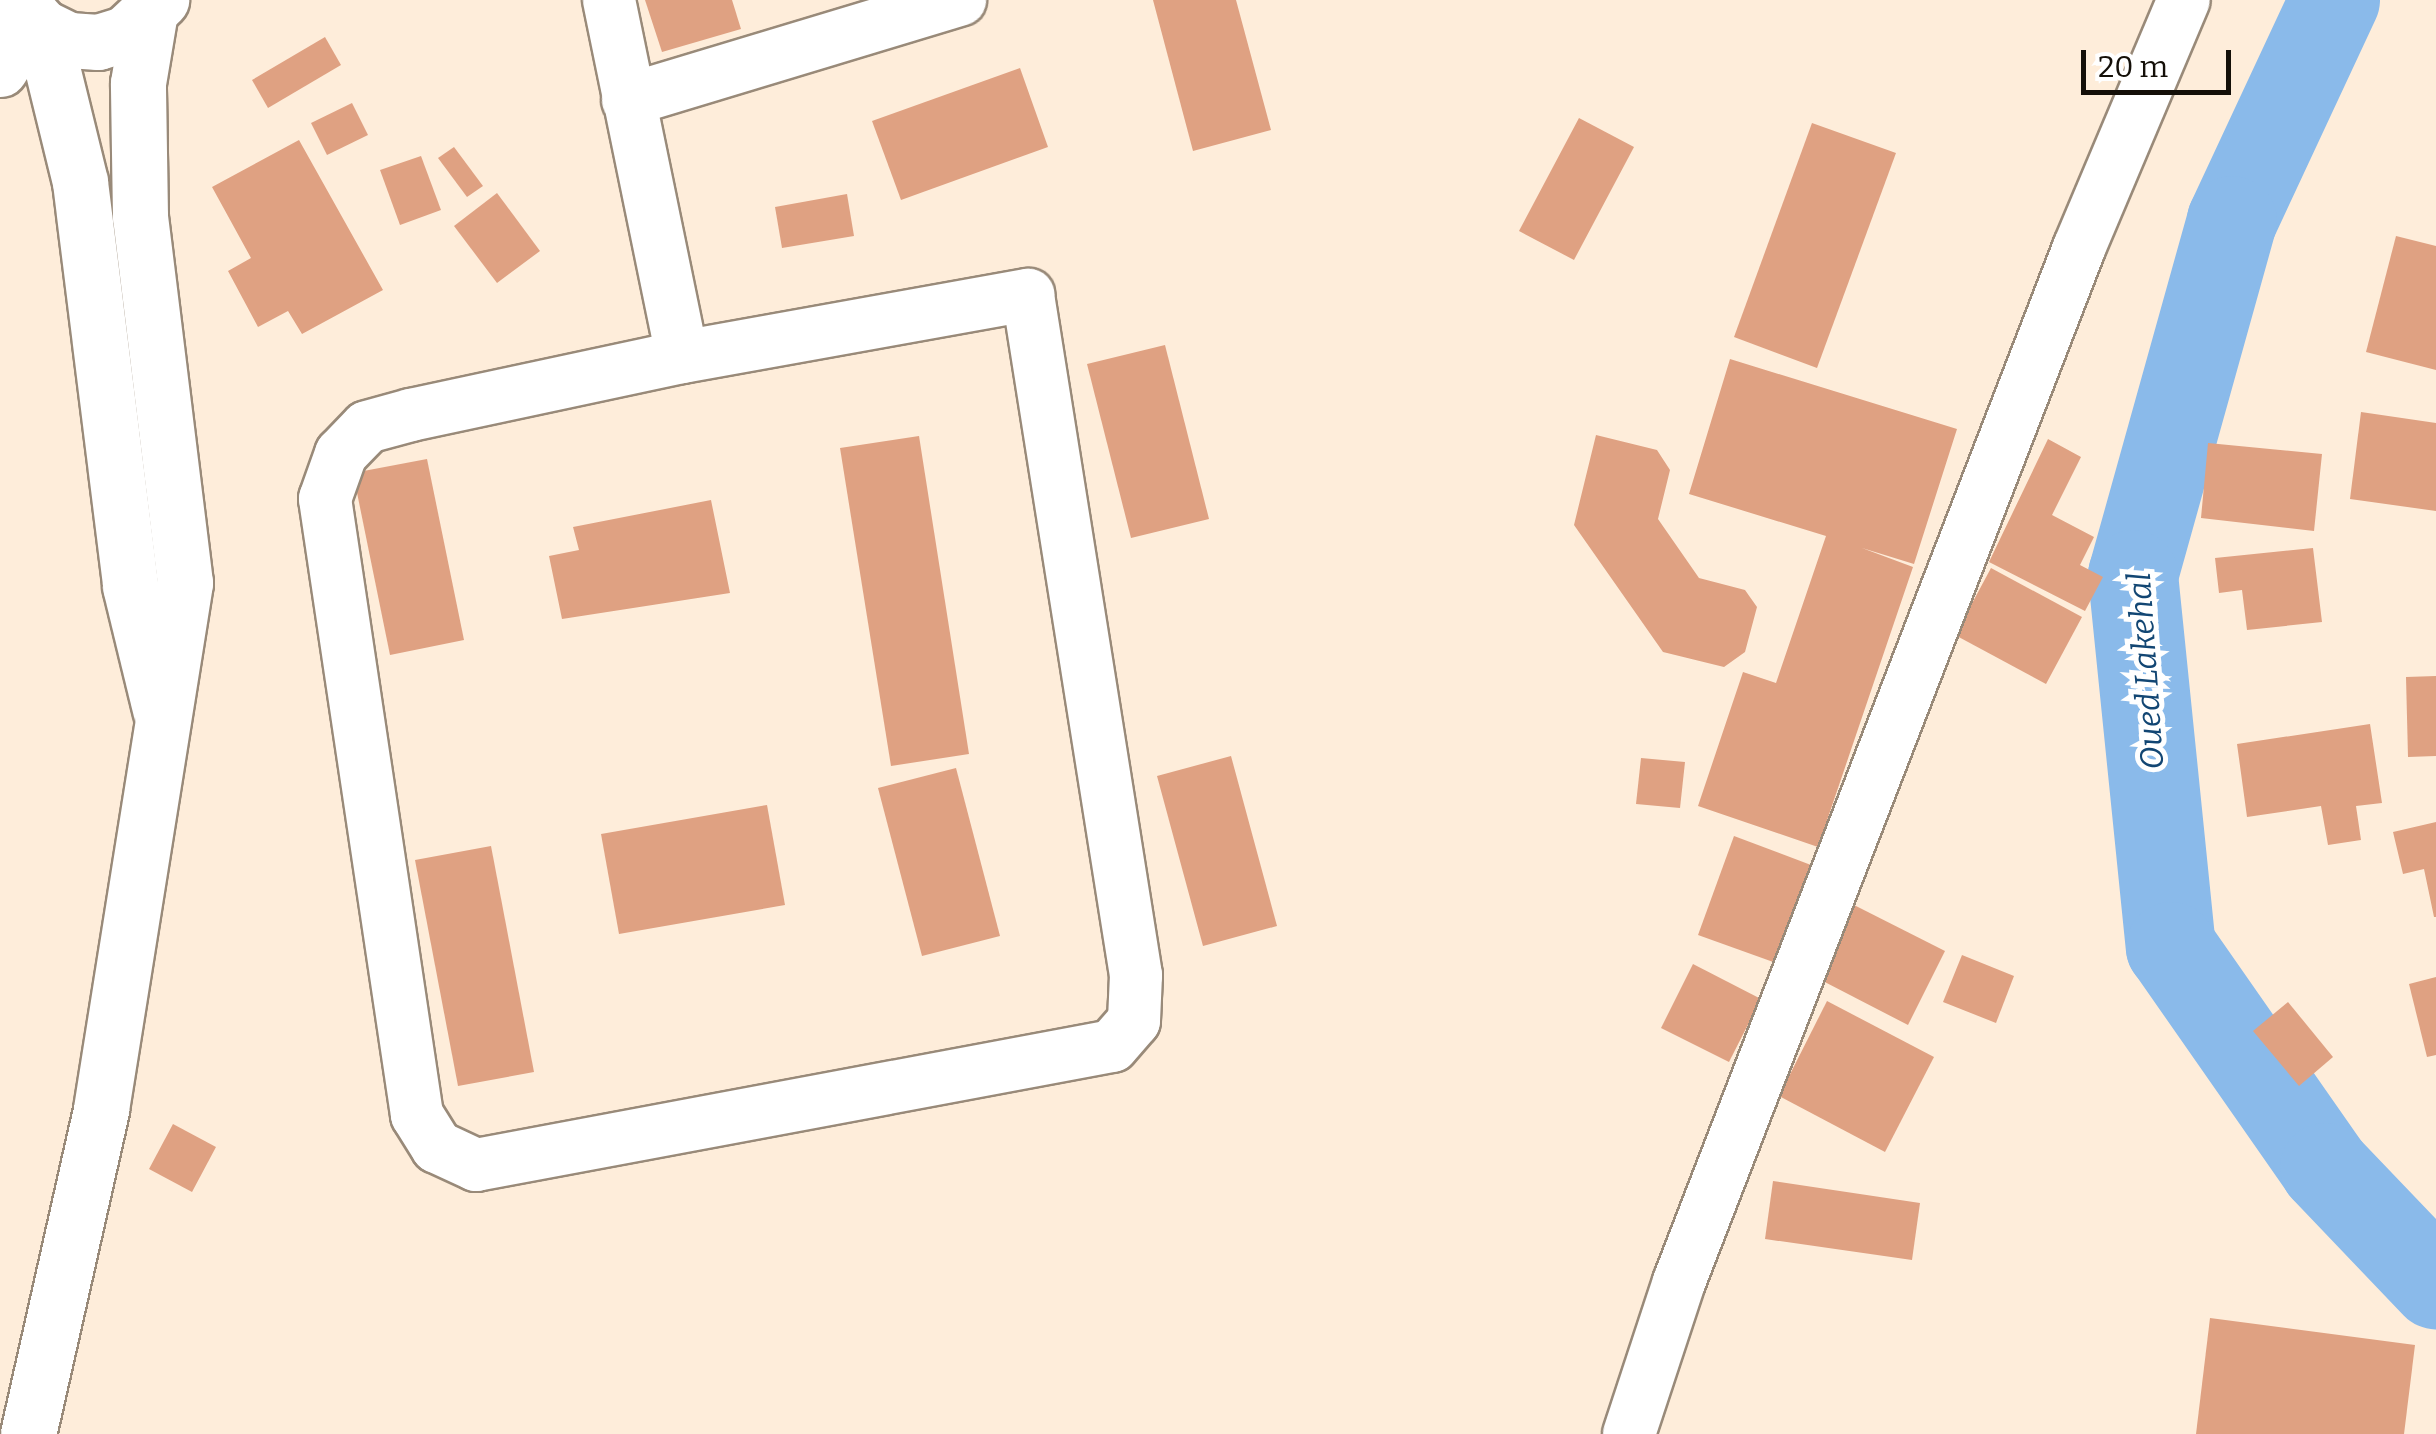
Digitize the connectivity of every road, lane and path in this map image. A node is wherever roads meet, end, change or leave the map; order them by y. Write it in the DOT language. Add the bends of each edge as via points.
graph roads {
  1 [pos="609,0"];
  2 [pos="960,0"];
  3 [pos="2184,0"];
  4 [pos="155,9"];
  5 [pos="31,15"];
  6 [pos="0,70"];
  7 [pos="628,100"];
  8 [pos="682,357"];
  9 [pos="160,709"];
  10 [pos="28,1434"];
  11 [pos="1629,1434"];
  1 -- 7 [label="street"];
  2 -- 7 [label="street"];
  3 -- 11 [label="street" via="2079,248 1693,1245"];
  4 -- 5 [label="main road" via="98,42"];
  4 -- 9 [label="main road" via="138,83 140,216 185,583"];
  5 -- 6 [label="main road"];
  5 -- 9 [label="main road" via="76,164 133,605"];
  7 -- 8 [label="street"];
  8 -- 8 [label="street" via="368,428 342,454 326,499 417,1115 437,1146 476,1165 1112,1046 1134,1021 1136,974 1028,295"];
  9 -- 10 [label="main road" via="146,840 101,1110"];
}
